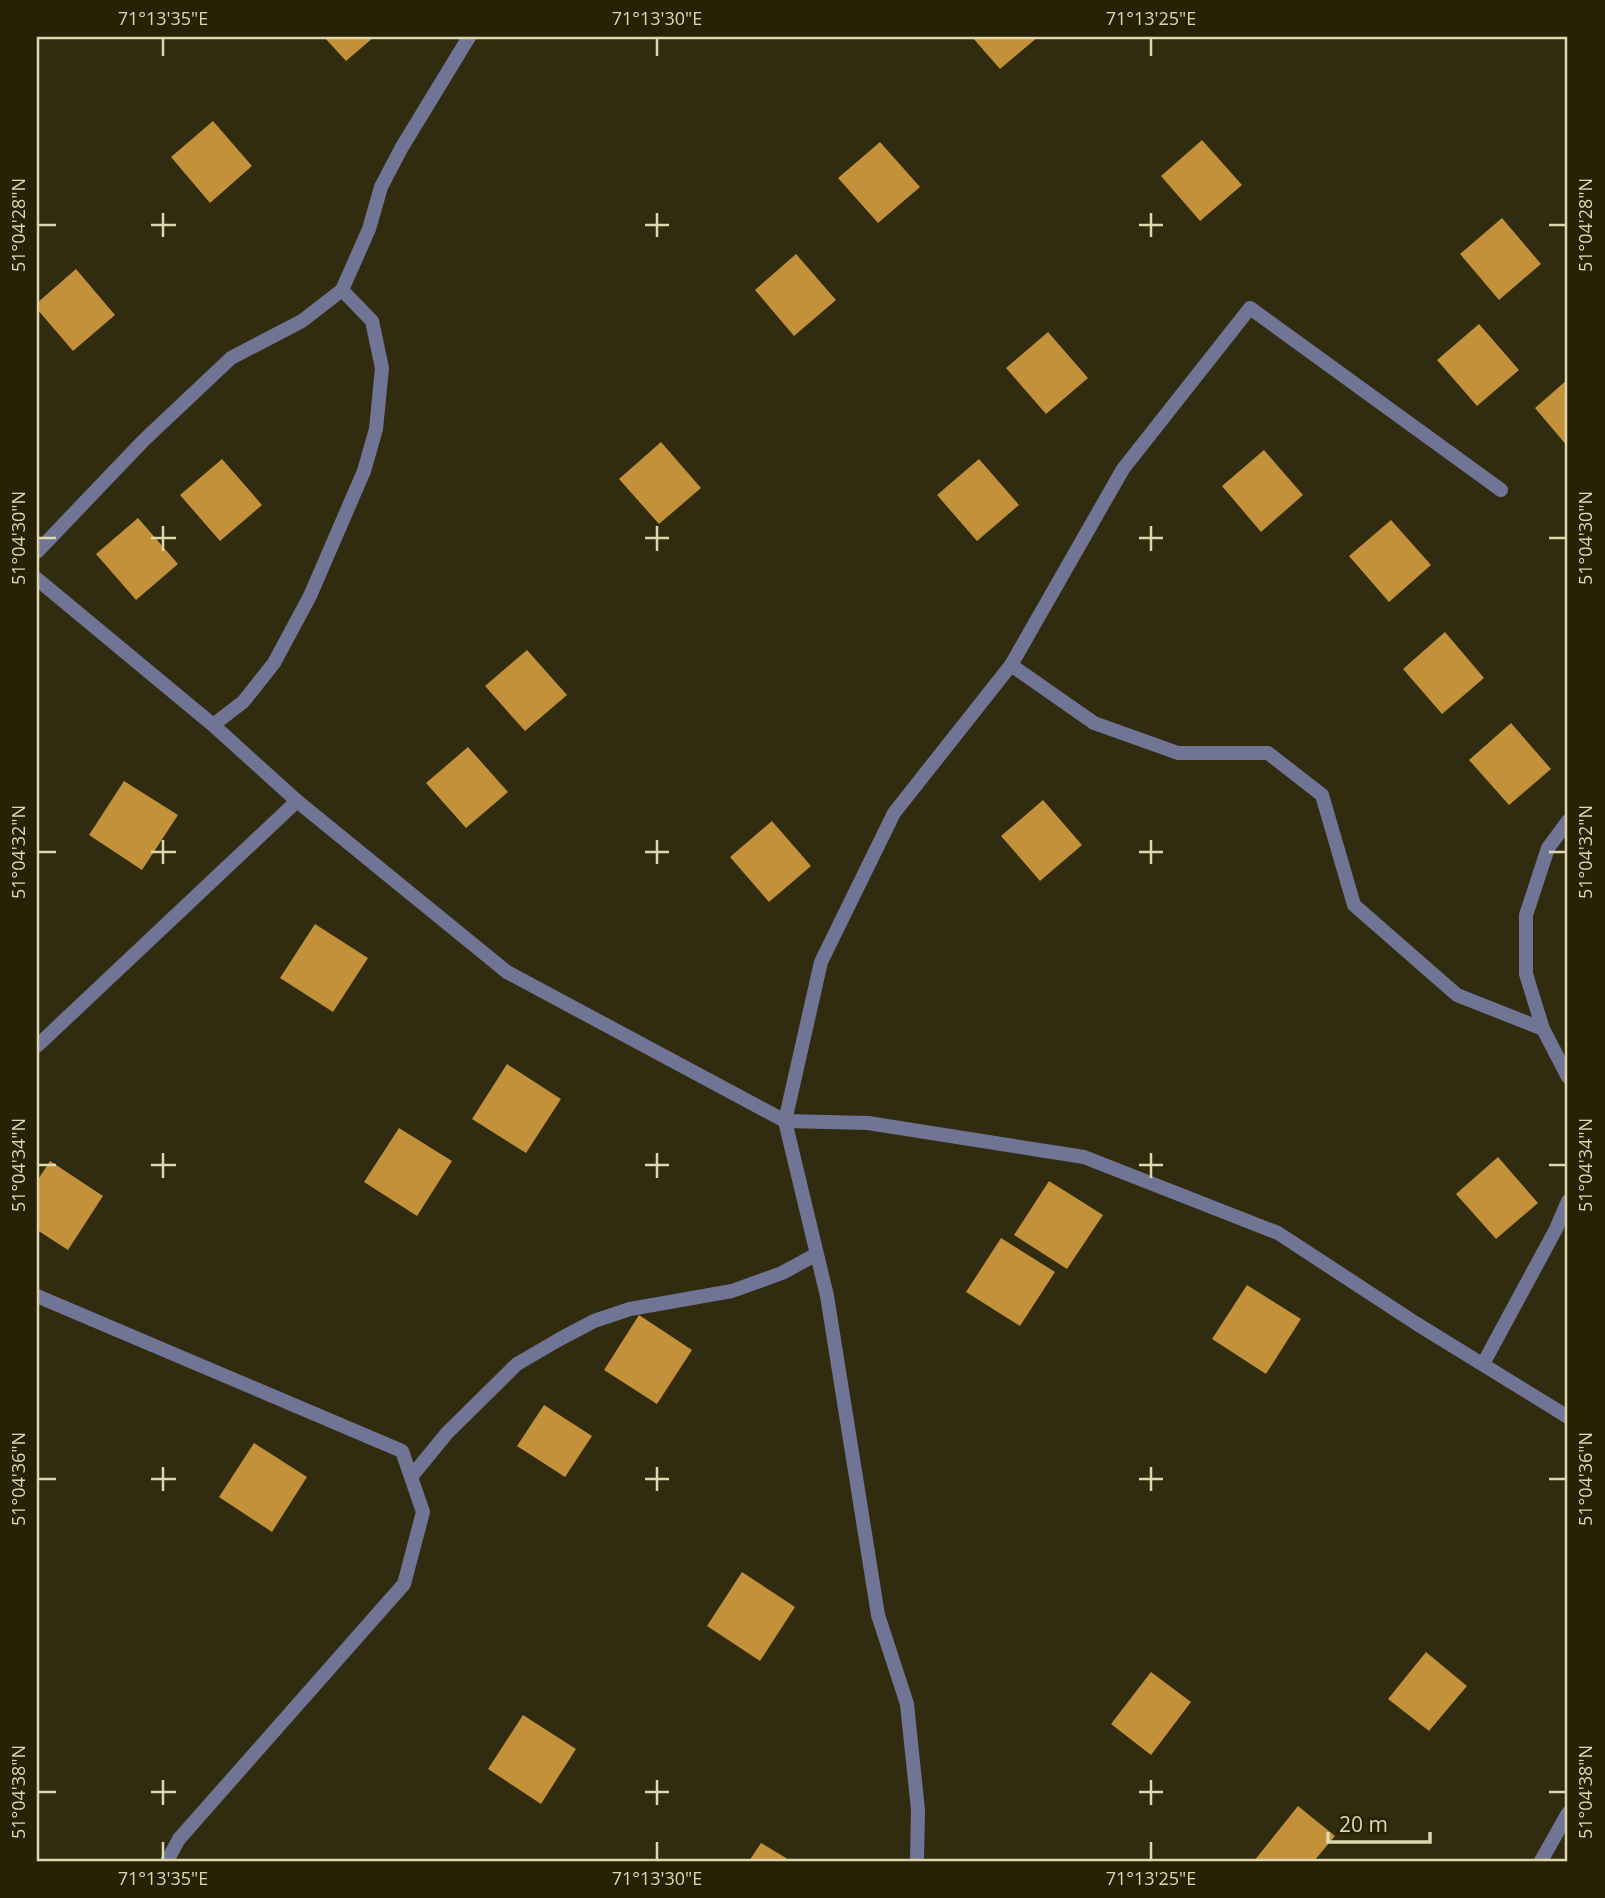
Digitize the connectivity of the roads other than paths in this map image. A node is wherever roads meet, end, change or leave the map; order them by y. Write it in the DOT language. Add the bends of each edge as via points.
graph roads {
  1 [pos="469,37"];
  2 [pos="342,290"];
  3 [pos="1501,490"];
  4 [pos="37,552"];
  5 [pos="37,579"];
  6 [pos="1010,665"];
  7 [pos="213,725"];
  8 [pos="297,801"];
  9 [pos="1568,821"];
  10 [pos="1543,1029"];
  11 [pos="37,1046"];
  12 [pos="1568,1077"];
  13 [pos="785,1121"];
  14 [pos="1568,1200"];
  15 [pos="817,1254"];
  16 [pos="37,1296"];
  17 [pos="1483,1364"];
  18 [pos="1568,1418"];
  19 [pos="411,1477"];
  20 [pos="1568,1813"];
  21 [pos="167,1861"];
  22 [pos="917,1861"];
  23 [pos="1541,1861"];
  1 -- 2 [label="lane" via="381,187 369,229"];
  2 -- 4 [label="lane" via="302,321 230,358"];
  2 -- 7 [label="lane" via="372,321 382,368 376,429 364,471 310,596 274,663 243,702"];
  3 -- 6 [label="lane" via="1250,308 1123,469"];
  5 -- 7 [label="lane"];
  6 -- 10 [label="lane" via="1094,723 1178,753 1268,753 1322,795 1354,905 1457,995"];
  6 -- 13 [label="lane" via="894,813 821,962"];
  7 -- 8 [label="lane"];
  8 -- 11 [label="lane"];
  8 -- 13 [label="lane" via="507,972"];
  9 -- 10 [label="lane" via="1548,848 1526,915 1526,974"];
  10 -- 12 [label="lane"];
  13 -- 15 [label="lane"];
  13 -- 17 [label="lane" via="868,1123 1084,1157 1278,1233"];
  14 -- 17 [label="lane"];
  15 -- 19 [label="lane" via="732,1291 631,1309 560,1339 517,1364 447,1433"];
  15 -- 22 [label="lane" via="878,1615 907,1704 918,1810"];
  16 -- 19 [label="lane" via="402,1451"];
  17 -- 18 [label="lane"];
  19 -- 21 [label="lane" via="423,1512 404,1584 179,1839"];
  20 -- 23 [label="lane"];
}
